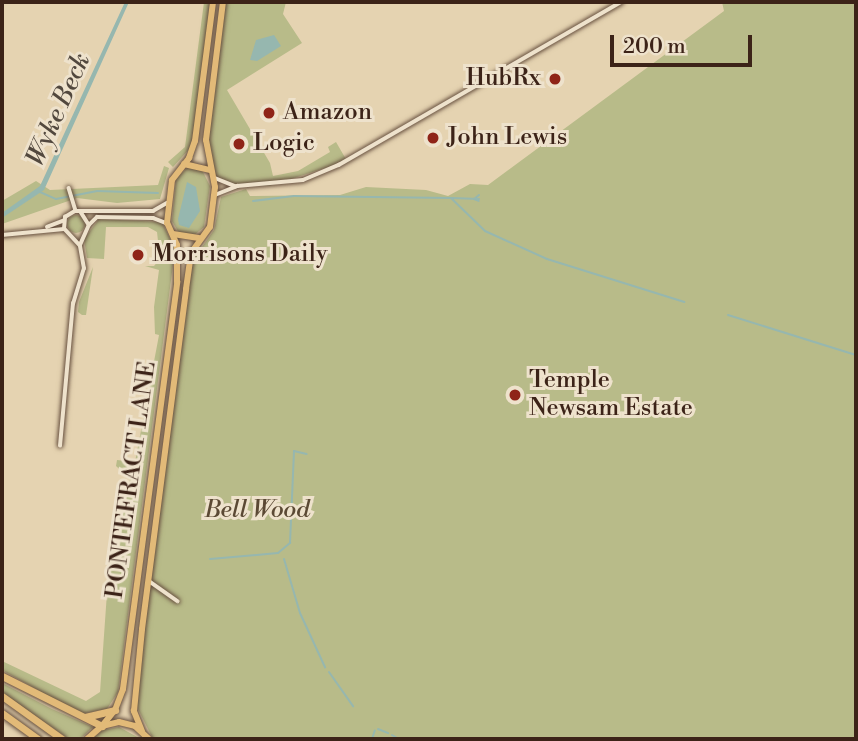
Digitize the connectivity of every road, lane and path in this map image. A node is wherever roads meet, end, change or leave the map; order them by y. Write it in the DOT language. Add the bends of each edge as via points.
graph roads {
  1 [pos="214,2"];
  2 [pos="223,2"];
  3 [pos="621,2"];
  4 [pos="184,164"];
  5 [pos="210,170"];
  6 [pos="215,178"];
  7 [pos="237,186"];
  8 [pos="69,188"];
  9 [pos="214,196"];
  10 [pos="71,198"];
  11 [pos="169,201"];
  12 [pos="78,211"];
  13 [pos="68,214"];
  14 [pos="63,220"];
  15 [pos="167,224"];
  16 [pos="89,225"];
  17 [pos="45,228"];
  18 [pos="64,229"];
  19 [pos="83,234"];
  20 [pos="173,234"];
  21 [pos="2,235"];
  22 [pos="72,236"];
  23 [pos="201,238"];
  24 [pos="80,246"];
  25 [pos="60,446"];
  26 [pos="148,580"];
  27 [pos="159,590"];
  28 [pos="146,593"];
  29 [pos="177,601"];
  30 [pos="2,676"];
  31 [pos="2,696"];
  32 [pos="115,710"];
  33 [pos="2,713"];
  34 [pos="80,717"];
  35 [pos="102,726"];
  36 [pos="142,731"];
  37 [pos="38,739"];
  38 [pos="62,739"];
  39 [pos="87,739"];
  40 [pos="149,739"];
  1 -- 4 [label="highway" via="195,141"];
  2 -- 5 [label="highway" via="206,140"];
  3 -- 7 [label="street" via="339,165 295,181"];
  4 -- 5 [label="highway"];
  4 -- 11 [label="highway" via="174,173"];
  5 -- 6 [label="highway"];
  6 -- 7 [label="street"];
  6 -- 9 [label="highway, PONTEFRACT LANE"];
  7 -- 9 [label="street"];
  8 -- 10 [label="street"];
  9 -- 23 [label="highway, PONTEFRACT LANE" via="210,227"];
  10 -- 12 [label="street"];
  10 -- 13 [label="street"];
  11 -- 12 [label="street" via="153,211"];
  11 -- 15 [label="highway"];
  12 -- 13 [label="street"];
  12 -- 16 [label="street"];
  13 -- 14 [label="street"];
  14 -- 17 [label="street"];
  14 -- 18 [label="street"];
  15 -- 16 [label="street" via="153,218 105,216"];
  15 -- 20 [label="highway"];
  16 -- 19 [label="street"];
  17 -- 18 [label="street"];
  17 -- 21 [label="street"];
  18 -- 22 [label="street"];
  19 -- 22 [label="street"];
  19 -- 24 [label="street"];
  20 -- 23 [label="highway"];
  20 -- 32 [label="highway, PONTEFRACT LANE" via="178,254 175,296 124,678"];
  22 -- 24 [label="street"];
  23 -- 26 [label="highway, PONTEFRACT LANE" via="191,253"];
  24 -- 25 [label="street" via="84,269 73,304"];
  26 -- 27 [label="street"];
  26 -- 28 [label="highway, PONTEFRACT LANE"];
  27 -- 28 [label="street"];
  27 -- 29 [label="street"];
  28 -- 36 [label="highway, PONTEFRACT LANE" via="134,711"];
  30 -- 34 [label="highway"];
  31 -- 38 [label="highway"];
  32 -- 34 [label="highway"];
  32 -- 35 [label="highway, PONTEFRACT LANE"];
  33 -- 37 [label="highway"];
  34 -- 35 [label="highway"];
  35 -- 36 [label="highway" via="122,723"];
  35 -- 39 [label="highway, PONTEFRACT LANE"];
  36 -- 40 [label="highway"];
}
